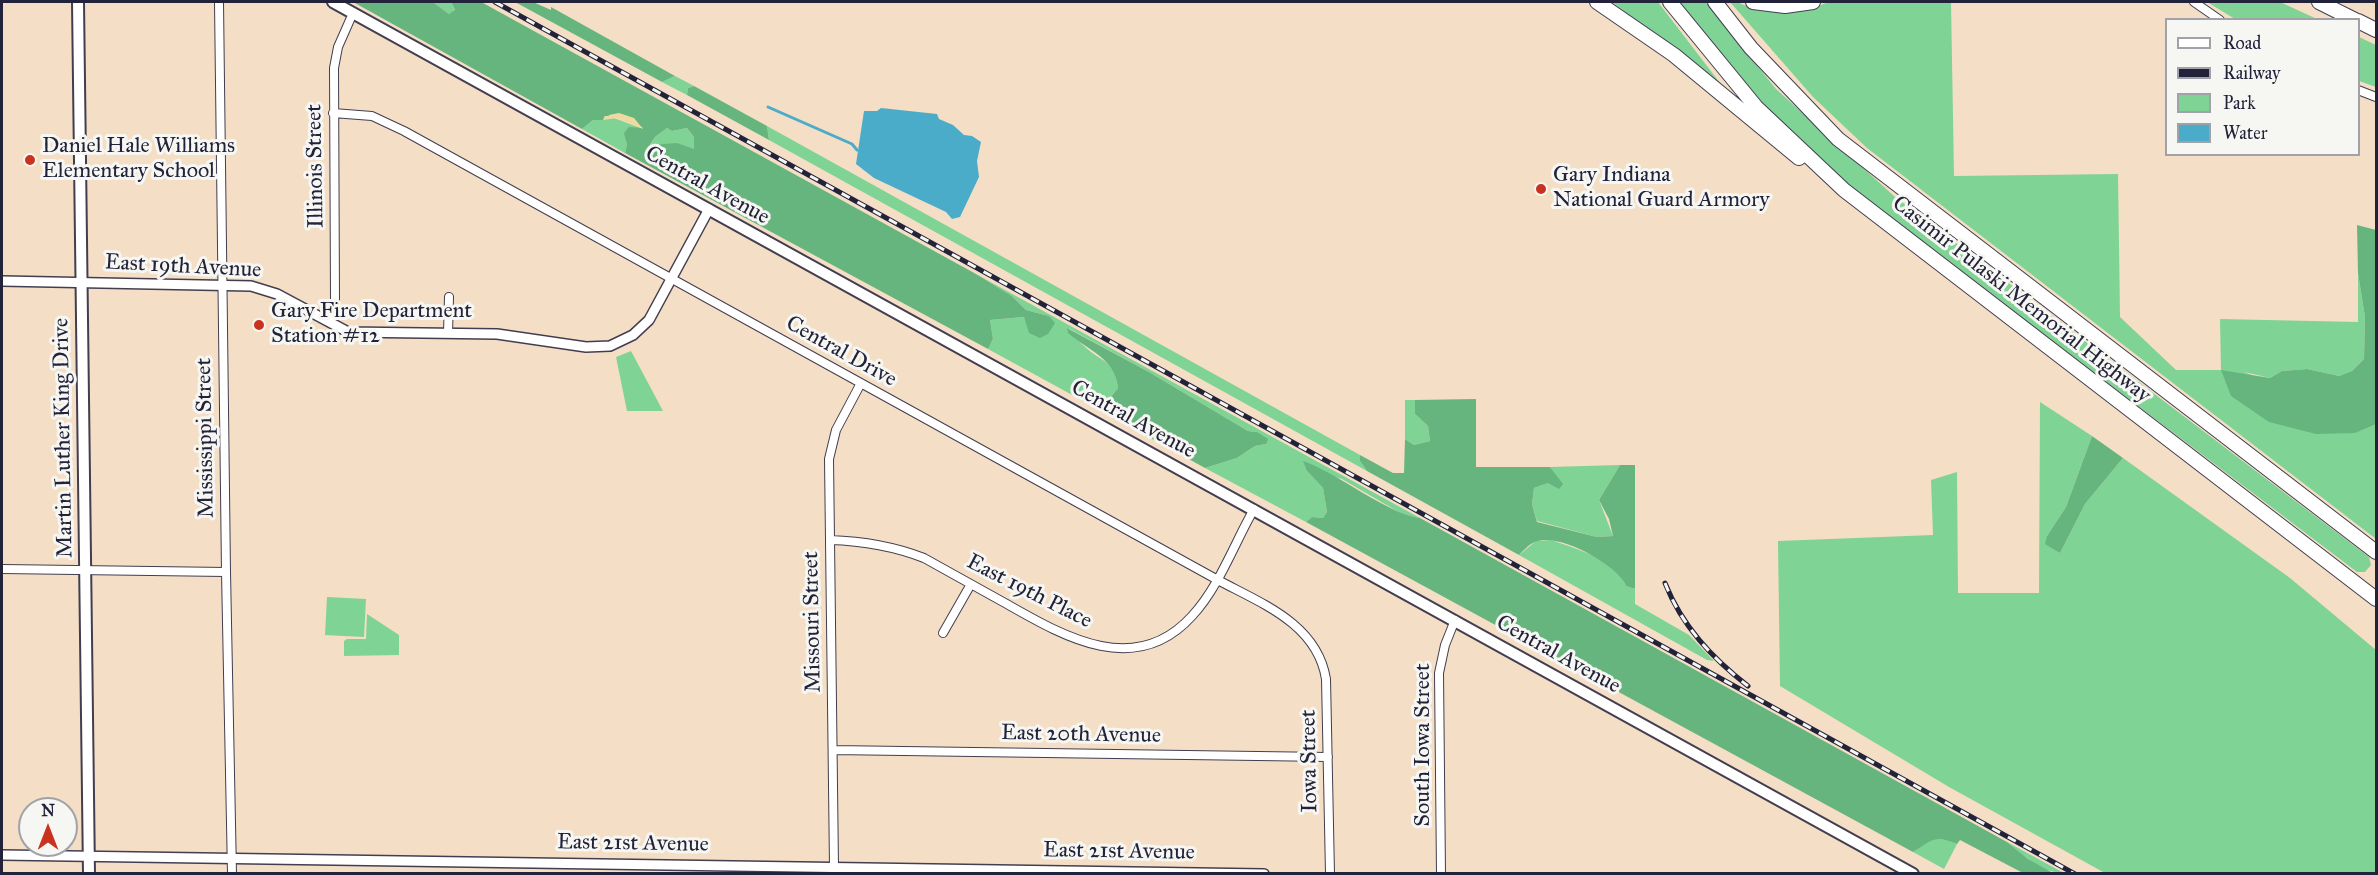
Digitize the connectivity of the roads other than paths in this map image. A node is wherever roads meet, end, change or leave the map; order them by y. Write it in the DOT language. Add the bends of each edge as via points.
graph roads {
  1 [pos="78,2"];
  2 [pos="219,2"];
  3 [pos="333,2"];
  4 [pos="1597,2"];
  5 [pos="1670,2"];
  6 [pos="1715,2"];
  7 [pos="1753,2"];
  8 [pos="1813,2"];
  9 [pos="2193,2"];
  10 [pos="2319,2"];
  11 [pos="353,13"];
  12 [pos="2217,18"];
  13 [pos="2353,18"];
  14 [pos="2360,22"];
  15 [pos="2376,30"];
  16 [pos="2360,91"];
  17 [pos="2376,97"];
  18 [pos="333,113"];
  19 [pos="1844,190"];
  20 [pos="709,209"];
  21 [pos="672,279"];
  22 [pos="2,281"];
  23 [pos="81,282"];
  24 [pos="223,285"];
  25 [pos="449,297"];
  26 [pos="328,321"];
  27 [pos="448,333"];
  28 [pos="861,383"];
  29 [pos="1254,509"];
  30 [pos="830,540"];
  31 [pos="2376,552"];
  32 [pos="2,569"];
  33 [pos="85,570"];
  34 [pos="226,572"];
  35 [pos="1216,579"];
  36 [pos="972,584"];
  37 [pos="2376,599"];
  38 [pos="1455,620"];
  39 [pos="943,633"];
  40 [pos="1317,650"];
  41 [pos="834,750"];
  42 [pos="1328,757"];
  43 [pos="2,855"];
  44 [pos="89,856"];
  45 [pos="232,858"];
  46 [pos="834,867"];
  47 [pos="89,873"];
  48 [pos="232,873"];
  49 [pos="1264,873"];
  50 [pos="1330,873"];
  51 [pos="1441,873"];
  52 [pos="1913,873"];
  1 -- 23 [label="main road, Martin Luther King Drive"];
  2 -- 24 [label="street, Mississippi Street"];
  3 -- 11 [label="main road, Central Avenue"];
  4 -- 19 [label="highway" via="1674,55 1778,143"];
  5 -- 19 [label="highway, Casimir Pulaski Memorial Highway" via="1756,107"];
  6 -- 31 [label="highway, Casimir Pulaski Memorial Highway" via="1751,48 1838,139"];
  7 -- 8 [label="highway" via="1785,6"];
  9 -- 12 [label="street"];
  10 -- 13 [label="highway"];
  11 -- 18 [label="street, Illinois Street" via="335,57"];
  11 -- 20 [label="main road, Central Avenue"];
  14 -- 15 [label="highway"];
  16 -- 17 [label="street"];
  18 -- 21 [label="street, Central Drive" via="384,120"];
  18 -- 26 [label="street, Illinois Street" via="335,300"];
  19 -- 37 [label="highway, Casimir Pulaski Memorial Highway"];
  20 -- 21 [label="street, East 19th Avenue"];
  20 -- 29 [label="main road, Central Avenue"];
  21 -- 27 [label="street, East 19th Avenue" via="640,330 610,346 593,348 505,335"];
  21 -- 28 [label="street, Central Drive"];
  22 -- 23 [label="street, East 19th Avenue"];
  23 -- 24 [label="street, East 19th Avenue"];
  23 -- 33 [label="main road, Martin Luther King Drive"];
  24 -- 26 [label="street, East 19th Avenue" via="270,291"];
  24 -- 34 [label="street, Mississippi Street"];
  25 -- 27 [label="street"];
  26 -- 27 [label="street, East 19th Avenue" via="348,332"];
  28 -- 30 [label="street, Missouri Street" via="830,448"];
  28 -- 35 [label="street, Central Drive"];
  29 -- 35 [label="street, East 19th Place"];
  29 -- 38 [label="main road, Central Avenue"];
  30 -- 36 [label="street, East 19th Place" via="904,550"];
  30 -- 41 [label="street, Missouri Street"];
  32 -- 33 [label="street"];
  33 -- 34 [label="street"];
  33 -- 44 [label="main road, Martin Luther King Drive"];
  34 -- 45 [label="street, Mississippi Street"];
  35 -- 36 [label="street, East 19th Place" via="1200,606 1176,631 1153,644 1126,648 1096,645 1064,635"];
  35 -- 40 [label="street, Central Drive" via="1291,621"];
  36 -- 39 [label="street"];
  38 -- 51 [label="street, South Iowa Street" via="1439,673"];
  38 -- 52 [label="main road, Central Avenue"];
  40 -- 42 [label="street, Iowa Street" via="1326,679"];
  41 -- 42 [label="street, East 20th Avenue"];
  41 -- 46 [label="street, Missouri Street"];
  42 -- 50 [label="street, Iowa Street"];
  43 -- 44 [label="street, East 21st Avenue"];
  44 -- 45 [label="street, East 21st Avenue"];
  44 -- 47 [label="main road, Martin Luther King Drive"];
  45 -- 46 [label="street, East 21st Avenue"];
  45 -- 48 [label="street, Mississippi Street"];
  46 -- 49 [label="street, East 21st Avenue"];
}
